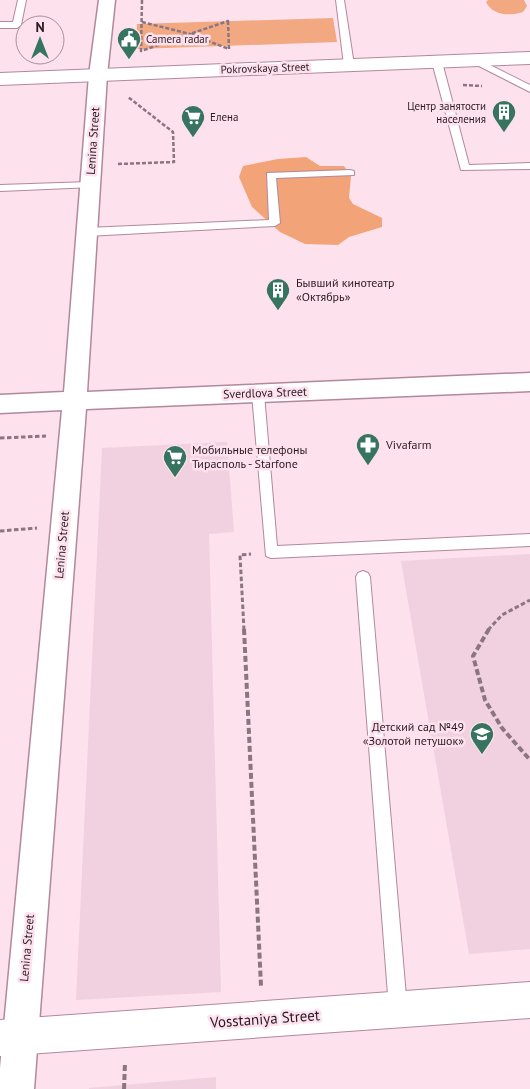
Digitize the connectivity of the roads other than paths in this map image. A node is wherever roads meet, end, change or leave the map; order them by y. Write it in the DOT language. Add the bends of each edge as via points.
graph roads {
  1 [pos="22,0"];
  2 [pos="107,0"];
  3 [pos="340,0"];
  4 [pos="0,25"];
  5 [pos="530,58"];
  6 [pos="474,60"];
  7 [pos="437,62"];
  8 [pos="349,65"];
  9 [pos="98,75"];
  10 [pos="0,79"];
  11 [pos="530,89"];
  12 [pos="530,166"];
  13 [pos="350,173"];
  14 [pos="91,175"];
  15 [pos="0,188"];
  16 [pos="87,232"];
  17 [pos="530,382"];
  18 [pos="258,394"];
  19 [pos="75,401"];
  20 [pos="0,404"];
  21 [pos="530,540"];
  22 [pos="363,577"];
  23 [pos="530,1000"];
  24 [pos="398,1008"];
  25 [pos="10,1038"];
  26 [pos="16,1089"];
  1 -- 4 [label="lane" via="18,25"];
  2 -- 9 [label="street, Lenina Street"];
  3 -- 8 [label="lane"];
  5 -- 6 [label="main road, Pokrovskaya Street"];
  6 -- 7 [label="main road, Pokrovskaya Street"];
  6 -- 11 [label="lane"];
  7 -- 8 [label="main road, Pokrovskaya Street"];
  7 -- 12 [label="lane" via="465,168"];
  8 -- 9 [label="main road, Pokrovskaya Street"];
  9 -- 10 [label="main road, Pokrovskaya Street"];
  9 -- 14 [label="street, Lenina Street"];
  13 -- 16 [label="lane" via="271,175 275,223"];
  14 -- 15 [label="lane"];
  14 -- 16 [label="street, Lenina Street"];
  16 -- 19 [label="street, Lenina Street"];
  17 -- 18 [label="street, Sverdlova Street"];
  18 -- 19 [label="street, Sverdlova Street"];
  18 -- 21 [label="lane" via="271,552"];
  19 -- 20 [label="street, Sverdlova Street"];
  19 -- 25 [label="street, Lenina Street"];
  22 -- 24 [label="lane"];
  23 -- 24 [label="main road, Vosstaniya Street"];
  24 -- 25 [label="main road, Vosstaniya Street"];
  25 -- 26 [label="street, Lenina Street"];
}
